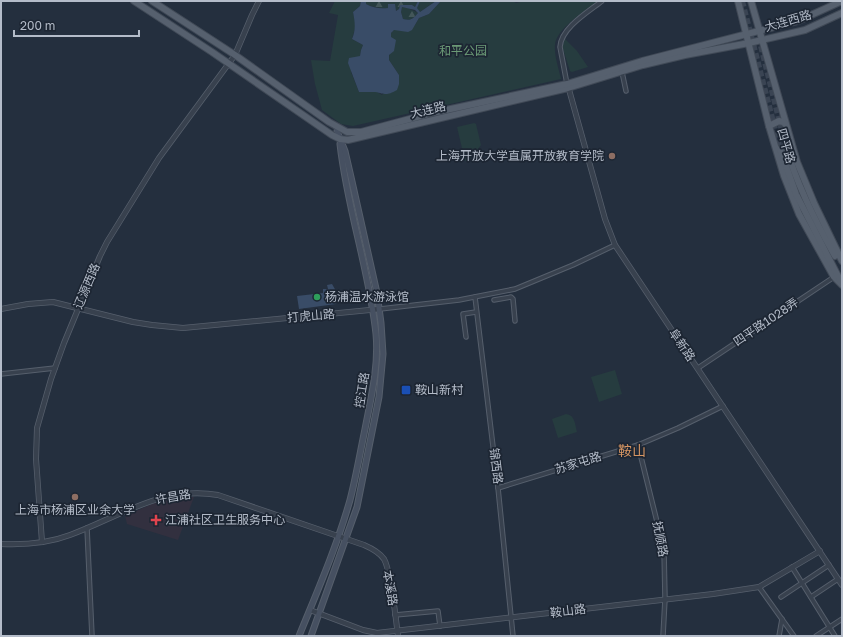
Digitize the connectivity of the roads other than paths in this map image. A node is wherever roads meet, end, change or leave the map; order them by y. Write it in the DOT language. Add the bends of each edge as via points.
graph roads {
  1 [pos="134,1"];
  2 [pos="152,1"];
  3 [pos="259,1"];
  4 [pos="602,1"];
  5 [pos="738,1"];
  6 [pos="752,1"];
  7 [pos="842,1"];
  8 [pos="842,13"];
  9 [pos="759,31"];
  10 [pos="747,35"];
  11 [pos="762,40"];
  12 [pos="749,43"];
  13 [pos="235,55"];
  14 [pos="229,63"];
  15 [pos="622,72"];
  16 [pos="568,86"];
  17 [pos="626,91"];
  18 [pos="785,124"];
  19 [pos="768,126"];
  20 [pos="338,127"];
  21 [pos="340,139"];
  22 [pos="615,245"];
  23 [pos="842,261"];
  24 [pos="842,265"];
  25 [pos="834,277"];
  26 [pos="842,285"];
  27 [pos="475,297"];
  28 [pos="494,300"];
  29 [pos="78,307"];
  30 [pos="1,309"];
  31 [pos="380,309"];
  32 [pos="372,310"];
  33 [pos="476,312"];
  34 [pos="514,321"];
  35 [pos="466,337"];
  36 [pos="55,368"];
  37 [pos="698,368"];
  38 [pos="1,374"];
  39 [pos="723,406"];
  40 [pos="638,445"];
  41 [pos="498,488"];
  42 [pos="86,528"];
  43 [pos="338,536"];
  44 [pos="346,539"];
  45 [pos="42,542"];
  46 [pos="1,544"];
  47 [pos="820,551"];
  48 [pos="829,565"];
  49 [pos="792,567"];
  50 [pos="838,579"];
  51 [pos="802,583"];
  52 [pos="842,584"];
  53 [pos="759,587"];
  54 [pos="781,597"];
  55 [pos="811,597"];
  56 [pos="665,599"];
  57 [pos="310,610"];
  58 [pos="320,614"];
  59 [pos="395,615"];
  60 [pos="511,618"];
  61 [pos="782,619"];
  62 [pos="842,619"];
  63 [pos="440,626"];
  64 [pos="828,628"];
  65 [pos="398,633"];
  66 [pos="92,636"];
  67 [pos="299,636"];
  68 [pos="311,636"];
  69 [pos="513,636"];
  70 [pos="663,636"];
  71 [pos="779,636"];
  72 [pos="794,636"];
  73 [pos="816,636"];
  74 [pos="835,636"];
  1 -- 14 [label="main road"];
  2 -- 13 [label="main road, 大连路"];
  3 -- 13 [label="street, 辽源西路"];
  4 -- 16 [label="street" via="570,27 560,41"];
  5 -- 10 [label="main road, 四平路"];
  6 -- 9 [label="main road, 四平路"];
  7 -- 9 [label="main road, 大连西路" via="798,21"];
  8 -- 11 [label="main road, 大连西路" via="805,30"];
  9 -- 10 [label="main road, 大连西路"];
  9 -- 11 [label="main road, 四平路"];
  10 -- 12 [label="main road, 四平路"];
  10 -- 16 [label="main road, 大连路" via="642,61"];
  11 -- 12 [label="main road, 大连路"];
  11 -- 18 [label="main road, 四平路"];
  12 -- 15 [label="main road, 大连路" via="685,55"];
  12 -- 19 [label="main road, 四平路"];
  13 -- 14 [label="street, 辽源西路"];
  13 -- 20 [label="main road, 大连路"];
  14 -- 21 [label="main road"];
  14 -- 29 [label="street, 辽源西路" via="142,185 100,256"];
  15 -- 16 [label="main road, 大连路"];
  15 -- 17 [label="street"];
  16 -- 20 [label="main road, 大连路" via="432,113 361,132 348,132"];
  16 -- 21 [label="main road, 大连路" via="354,139"];
  16 -- 22 [label="street, 阜新路" via="605,219"];
  18 -- 19 [label="main road" via="779,121"];
  18 -- 23 [label="main road, 四平路" via="802,175"];
  19 -- 25 [label="main road, 四平路" via="799,214"];
  20 -- 21 [label="main road, 控江路"];
  21 -- 31 [label="main road, 控江路" via="355,191"];
  21 -- 32 [label="main road, 控江路" via="344,179 370,290"];
  22 -- 27 [label="street, 打虎山路" via="515,289"];
  22 -- 37 [label="street, 阜新路"];
  24 -- 26 [label="main road" via="821,232 783,148 796,194"];
  25 -- 26 [label="main road, 四平路"];
  25 -- 37 [label="street, 四平路1028弄"];
  27 -- 31 [label="street, 打虎山路"];
  27 -- 33 [label="street, 锦西路"];
  28 -- 34 [label="street" via="511,297 513,299"];
  29 -- 30 [label="street, 打虎山路" via="53,302"];
  29 -- 32 [label="street, 打虎山路" via="152,326 183,328"];
  29 -- 36 [label="street, 辽源西路"];
  31 -- 32 [label="street, 打虎山路"];
  31 -- 44 [label="main road, 控江路" via="383,340 379,397 370,454"];
  32 -- 43 [label="main road, 控江路" via="376,334 372,395 350,500"];
  33 -- 35 [label="street" via="463,314"];
  33 -- 41 [label="street, 锦西路"];
  36 -- 38 [label="street"];
  36 -- 45 [label="street, 辽源西路" via="39,421 36,443"];
  37 -- 39 [label="street, 阜新路"];
  39 -- 40 [label="street, 苏家屯路"];
  39 -- 47 [label="street, 阜新路"];
  40 -- 41 [label="street, 苏家屯路"];
  40 -- 56 [label="street, 抚顺路" via="664,550"];
  41 -- 60 [label="street, 锦西路"];
  42 -- 43 [label="street, 许昌路" via="154,500 179,494 205,492"];
  42 -- 45 [label="street, 许昌路" via="70,536"];
  42 -- 66 [label="street"];
  43 -- 44 [label="street, 许昌路"];
  43 -- 57 [label="main road, 控江路"];
  44 -- 58 [label="main road, 控江路"];
  44 -- 59 [label="street, 本溪路" via="371,548 384,559 389,573"];
  45 -- 46 [label="street, 许昌路"];
  47 -- 48 [label="street, 阜新路"];
  47 -- 49 [label="street, 鞍山路"];
  48 -- 50 [label="street, 阜新路"];
  48 -- 51 [label="street"];
  49 -- 51 [label="street"];
  49 -- 53 [label="street, 鞍山路"];
  50 -- 52 [label="street, 阜新路"];
  50 -- 55 [label="street"];
  51 -- 54 [label="street"];
  51 -- 55 [label="street"];
  53 -- 56 [label="street, 鞍山路"];
  53 -- 61 [label="street"];
  55 -- 64 [label="street"];
  56 -- 60 [label="street, 鞍山路"];
  56 -- 70 [label="street, 抚顺路"];
  57 -- 58 [label="street, 鞍山路"];
  57 -- 67 [label="main road, 控江路"];
  58 -- 65 [label="street, 鞍山路" via="363,630"];
  58 -- 68 [label="main road, 控江路"];
  59 -- 63 [label="street" via="438,611"];
  59 -- 65 [label="street, 本溪路"];
  60 -- 63 [label="street, 鞍山路"];
  60 -- 69 [label="street, 锦西路"];
  61 -- 71 [label="street"];
  61 -- 72 [label="street"];
  62 -- 64 [label="street"];
  63 -- 65 [label="street, 鞍山路"];
  64 -- 73 [label="street"];
  64 -- 74 [label="street"];
}
